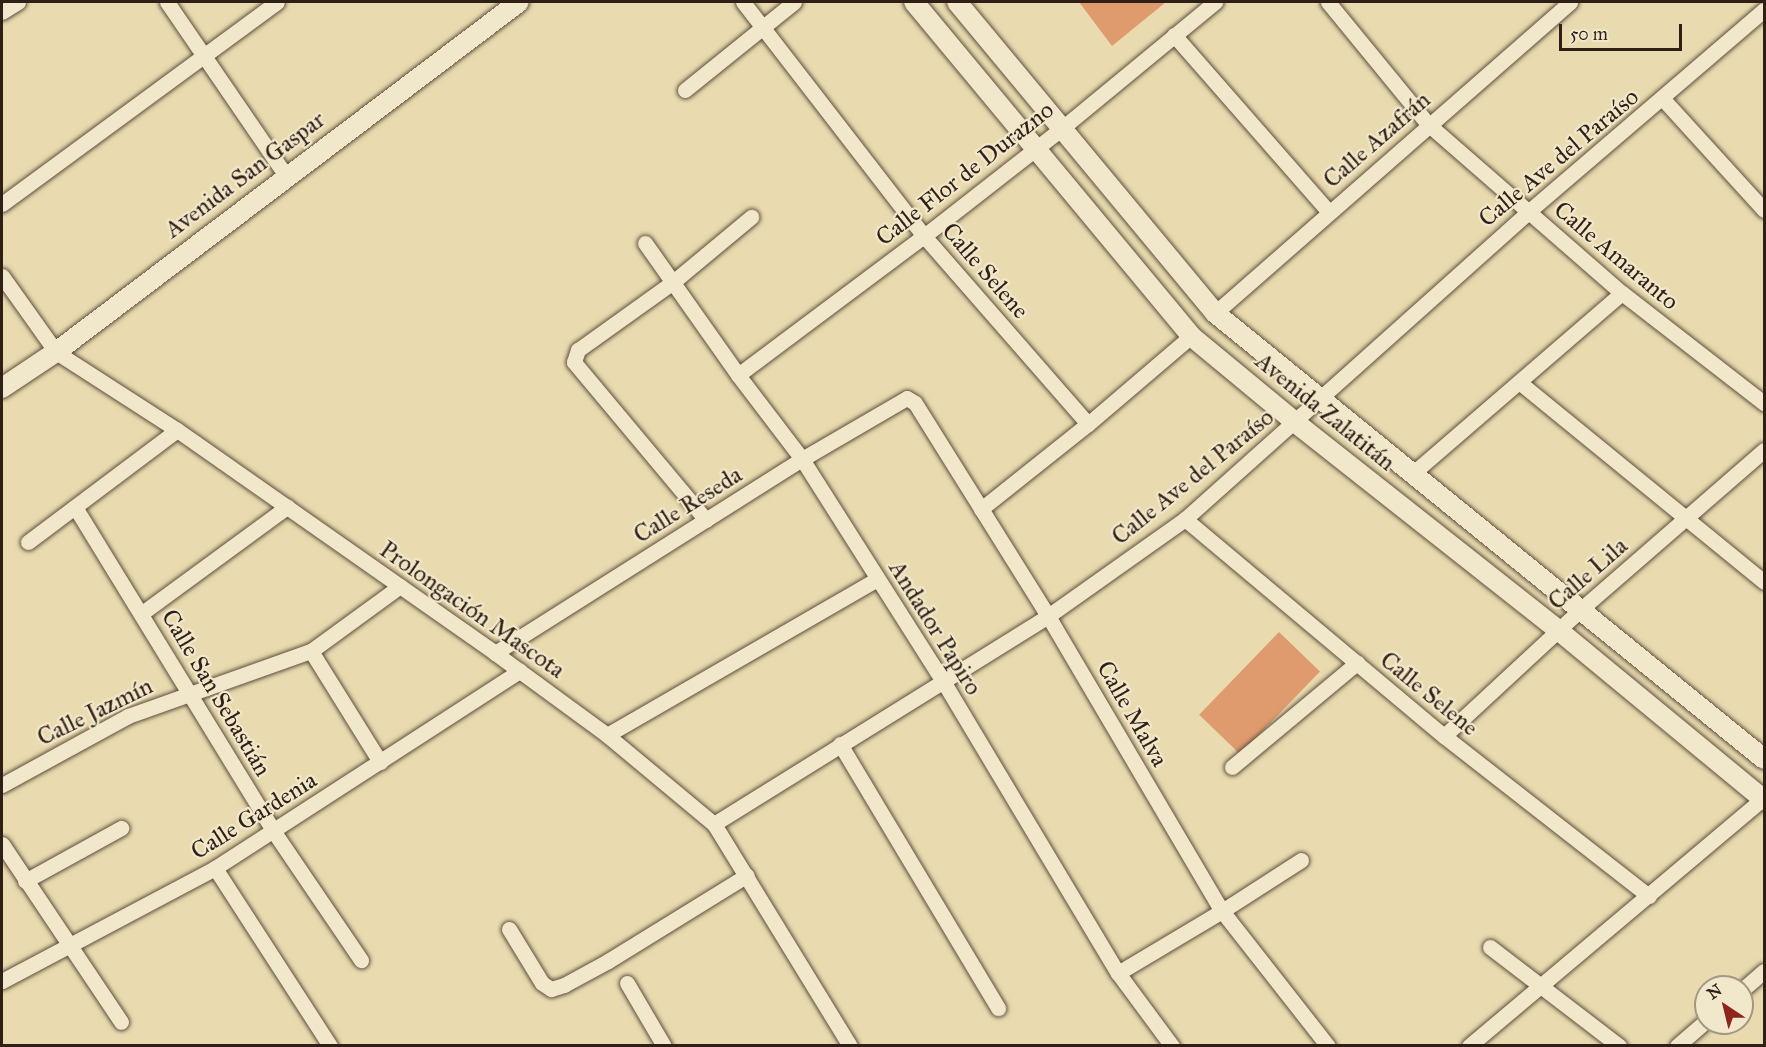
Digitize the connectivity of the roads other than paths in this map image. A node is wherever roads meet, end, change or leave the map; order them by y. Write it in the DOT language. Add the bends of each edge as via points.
graph roads {
  1 [pos="18,2"];
  2 [pos="167,2"];
  3 [pos="277,2"];
  4 [pos="519,2"];
  5 [pos="743,2"];
  6 [pos="794,2"];
  7 [pos="914,2"];
  8 [pos="957,2"];
  9 [pos="1215,2"];
  10 [pos="1328,2"];
  11 [pos="1570,2"];
  12 [pos="1761,10"];
  13 [pos="2,12"];
  14 [pos="764,25"];
  15 [pos="1174,35"];
  16 [pos="204,55"];
  17 [pos="685,90"];
  18 [pos="1663,99"];
  19 [pos="1428,124"];
  20 [pos="1061,129"];
  21 [pos="1034,149"];
  22 [pos="286,176"];
  23 [pos="2,204"];
  24 [pos="1764,210"];
  25 [pos="1329,212"];
  26 [pos="1528,212"];
  27 [pos="752,216"];
  28 [pos="924,236"];
  29 [pos="645,243"];
  30 [pos="2,276"];
  31 [pos="674,282"];
  32 [pos="1622,293"];
  33 [pos="1215,313"];
  34 [pos="1191,336"];
  35 [pos="56,352"];
  36 [pos="738,375"];
  37 [pos="1519,382"];
  38 [pos="2,388"];
  39 [pos="907,398"];
  40 [pos="1320,399"];
  41 [pos="1764,403"];
  42 [pos="1296,423"];
  43 [pos="1088,424"];
  44 [pos="177,430"];
  45 [pos="1764,450"];
  46 [pos="802,459"];
  47 [pos="1412,474"];
  48 [pos="75,507"];
  49 [pos="287,507"];
  50 [pos="981,509"];
  51 [pos="1686,518"];
  52 [pos="1185,519"];
  53 [pos="706,520"];
  54 [pos="28,542"];
  55 [pos="877,579"];
  56 [pos="1764,582"];
  57 [pos="400,586"];
  58 [pos="1580,610"];
  59 [pos="142,613"];
  60 [pos="1048,616"];
  61 [pos="1558,630"];
  62 [pos="311,651"];
  63 [pos="495,653"];
  64 [pos="1357,663"];
  65 [pos="520,671"];
  66 [pos="943,681"];
  67 [pos="191,693"];
  68 [pos="608,735"];
  69 [pos="1444,736"];
  70 [pos="840,744"];
  71 [pos="1764,759"];
  72 [pos="380,762"];
  73 [pos="1232,767"];
  74 [pos="2,785"];
  75 [pos="1764,799"];
  76 [pos="714,824"];
  77 [pos="121,828"];
  78 [pos="274,832"];
  79 [pos="2,844"];
  80 [pos="1301,860"];
  81 [pos="215,868"];
  82 [pos="747,875"];
  83 [pos="25,881"];
  84 [pos="1649,896"];
  85 [pos="1222,911"];
  86 [pos="509,929"];
  87 [pos="71,946"];
  88 [pos="1490,947"];
  89 [pos="361,960"];
  90 [pos="1118,973"];
  91 [pos="2,981"];
  92 [pos="627,983"];
  93 [pos="1541,986"];
  94 [pos="998,1008"];
  95 [pos="121,1022"];
  96 [pos="1694,1031"];
  97 [pos="330,1046"];
  98 [pos="664,1046"];
  99 [pos="850,1046"];
  100 [pos="1172,1046"];
  101 [pos="1328,1046"];
  102 [pos="1469,1046"];
  103 [pos="1619,1046"];
  104 [pos="1677,1046"];
  1 -- 13 [label="street"];
  2 -- 16 [label="street"];
  3 -- 16 [label="street"];
  4 -- 22 [label="street, Avenida San Gaspar"];
  5 -- 14 [label="street, Calle Selene"];
  6 -- 14 [label="street"];
  7 -- 21 [label="street, Avenida Zalatitán"];
  8 -- 20 [label="street, Avenida Zalatitán"];
  9 -- 15 [label="street, Calle Flor de Durazno"];
  10 -- 19 [label="street, Calle Amaranto"];
  11 -- 19 [label="street, Calle Azafrán"];
  12 -- 18 [label="street, Calle Ave del Paraíso"];
  14 -- 17 [label="street"];
  14 -- 28 [label="street, Calle Selene"];
  15 -- 20 [label="street, Calle Flor de Durazno"];
  15 -- 25 [label="street"];
  16 -- 22 [label="street"];
  16 -- 23 [label="street"];
  18 -- 24 [label="street"];
  18 -- 26 [label="street, Calle Ave del Paraíso"];
  19 -- 25 [label="street, Calle Azafrán"];
  19 -- 26 [label="street, Calle Amaranto"];
  20 -- 21 [label="street, Calle Flor de Durazno"];
  20 -- 33 [label="street, Avenida Zalatitán"];
  21 -- 28 [label="street, Calle Flor de Durazno"];
  21 -- 34 [label="street, Avenida Zalatitán"];
  22 -- 35 [label="street, Avenida San Gaspar"];
  25 -- 33 [label="street, Calle Azafrán"];
  26 -- 32 [label="street, Calle Amaranto"];
  26 -- 40 [label="street, Calle Ave del Paraíso"];
  27 -- 31 [label="street"];
  28 -- 36 [label="street, Calle Flor de Durazno"];
  28 -- 43 [label="street, Calle Selene"];
  29 -- 31 [label="street, Andador Papiro"];
  30 -- 35 [label="street, Prolongación Mascota"];
  31 -- 36 [label="street, Andador Papiro"];
  31 -- 53 [label="street" via="578,350 574,362"];
  32 -- 37 [label="street"];
  32 -- 41 [label="street, Calle Amaranto"];
  33 -- 40 [label="street, Avenida Zalatitán"];
  34 -- 42 [label="street, Avenida Zalatitán"];
  34 -- 43 [label="street"];
  35 -- 38 [label="street, Avenida San Gaspar"];
  35 -- 44 [label="street, Prolongación Mascota"];
  36 -- 46 [label="street, Andador Papiro"];
  37 -- 47 [label="street"];
  37 -- 51 [label="street"];
  39 -- 46 [label="street, Calle Reseda"];
  39 -- 50 [label="street, Calle Malva" via="915,403"];
  40 -- 42 [label="street, Calle Ave del Paraíso"];
  40 -- 47 [label="street, Avenida Zalatitán"];
  42 -- 52 [label="street, Calle Ave del Paraíso"];
  42 -- 61 [label="street, Avenida Zalatitán"];
  43 -- 50 [label="street"];
  44 -- 48 [label="street"];
  44 -- 49 [label="street, Prolongación Mascota"];
  45 -- 51 [label="street, Calle Lila"];
  46 -- 53 [label="street, Calle Reseda"];
  46 -- 55 [label="street, Andador Papiro"];
  47 -- 58 [label="street, Avenida Zalatitán"];
  48 -- 54 [label="street"];
  48 -- 59 [label="street, Calle San Sebastián"];
  49 -- 57 [label="street, Prolongación Mascota"];
  49 -- 59 [label="street"];
  50 -- 60 [label="street, Calle Malva"];
  51 -- 56 [label="street"];
  51 -- 58 [label="street, Calle Lila"];
  52 -- 60 [label="street, Calle Ave del Paraíso"];
  52 -- 64 [label="street, Calle Selene"];
  53 -- 63 [label="street, Calle Reseda"];
  55 -- 66 [label="street, Andador Papiro"];
  55 -- 68 [label="street"];
  57 -- 62 [label="street, Calle Jazmín"];
  57 -- 63 [label="street, Prolongación Mascota"];
  58 -- 61 [label="street, Calle Lila"];
  58 -- 71 [label="street, Avenida Zalatitán"];
  59 -- 67 [label="street, Calle San Sebastián"];
  60 -- 66 [label="street, Calle Ave del Paraíso"];
  60 -- 85 [label="street, Calle Malva"];
  61 -- 69 [label="street, Calle Lila"];
  61 -- 75 [label="street, Avenida Zalatitán"];
  62 -- 67 [label="street, Calle Jazmín"];
  62 -- 72 [label="street"];
  63 -- 65 [label="street, Prolongación Mascota"];
  64 -- 69 [label="street, Calle Selene"];
  64 -- 73 [label="street"];
  65 -- 68 [label="street, Prolongación Mascota"];
  65 -- 72 [label="street, Calle Gardenia"];
  66 -- 70 [label="street, Calle Ave del Paraíso"];
  66 -- 90 [label="street, Andador Papiro"];
  67 -- 74 [label="street, Calle Jazmín" via="128,716"];
  67 -- 78 [label="street, Calle San Sebastián"];
  68 -- 76 [label="street, Prolongación Mascota"];
  69 -- 84 [label="street, Calle Selene"];
  70 -- 76 [label="street, Calle Ave del Paraíso"];
  70 -- 94 [label="street"];
  72 -- 78 [label="street, Calle Gardenia"];
  75 -- 84 [label="street"];
  76 -- 82 [label="street, Prolongación Mascota"];
  77 -- 83 [label="street"];
  78 -- 81 [label="street, Calle Gardenia"];
  78 -- 89 [label="street, Calle San Sebastián"];
  79 -- 83 [label="street"];
  80 -- 85 [label="street"];
  81 -- 87 [label="street, Calle Gardenia"];
  81 -- 97 [label="street"];
  82 -- 86 [label="street" via="608,961 551,989 542,983"];
  82 -- 99 [label="street, Prolongación Mascota"];
  83 -- 87 [label="street"];
  84 -- 93 [label="street"];
  85 -- 90 [label="street"];
  85 -- 101 [label="street, Calle Malva"];
  87 -- 91 [label="street, Calle Gardenia"];
  87 -- 95 [label="street"];
  88 -- 93 [label="street"];
  90 -- 100 [label="street, Andador Papiro"];
  92 -- 98 [label="street"];
  93 -- 102 [label="street"];
  93 -- 103 [label="street"];
  96 -- 104 [label="street"];
}
